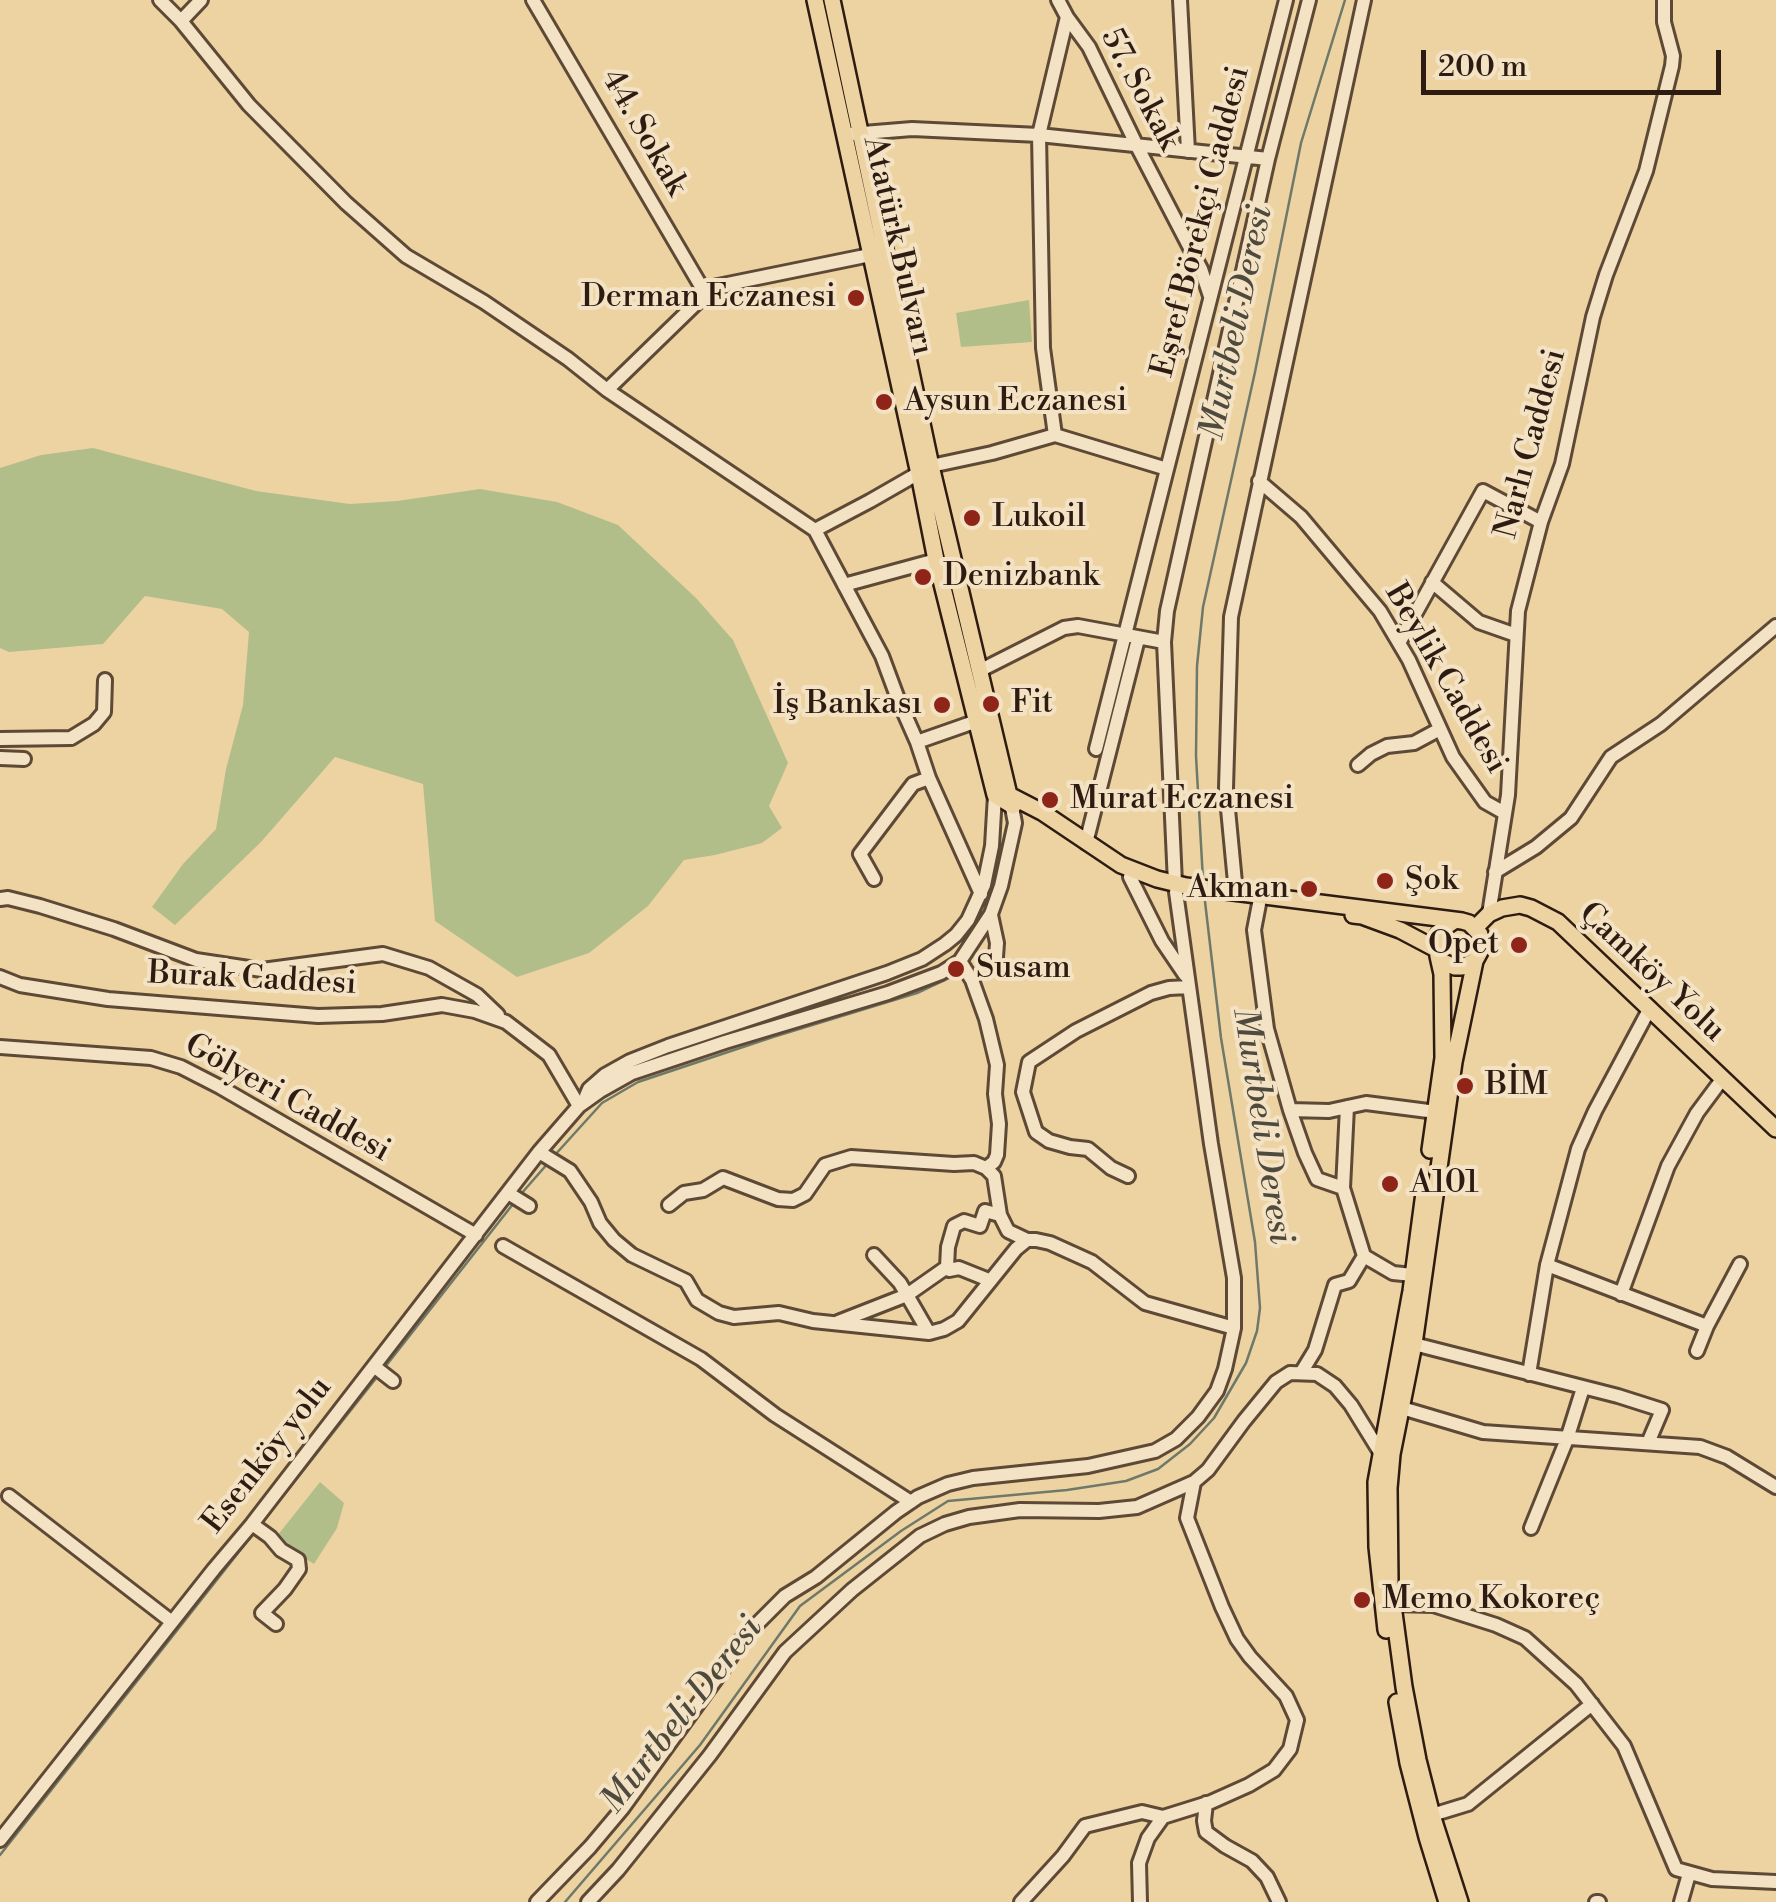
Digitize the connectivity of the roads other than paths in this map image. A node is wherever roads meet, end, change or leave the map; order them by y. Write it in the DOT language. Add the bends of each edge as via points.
graph roads {
  1 [pos="160,0"];
  2 [pos="201,0"];
  3 [pos="533,0"];
  4 [pos="815,0"];
  5 [pos="832,0"];
  6 [pos="1058,0"];
  7 [pos="1180,0"];
  8 [pos="1286,0"];
  9 [pos="1309,0"];
  10 [pos="1364,0"];
  11 [pos="1664,0"];
  12 [pos="1067,17"];
  13 [pos="181,21"];
  14 [pos="852,134"];
  15 [pos="1039,136"];
  16 [pos="1137,146"];
  17 [pos="1188,151"];
  18 [pos="1254,158"];
  19 [pos="870,255"];
  20 [pos="705,293"];
  21 [pos="1210,298"];
  22 [pos="608,390"];
  23 [pos="1055,435"];
  24 [pos="1166,469"];
  25 [pos="926,470"];
  26 [pos="1259,481"];
  27 [pos="1541,522"];
  28 [pos="815,530"];
  29 [pos="936,560"];
  30 [pos="1432,582"];
  31 [pos="844,585"];
  32 [pos="1776,626"];
  33 [pos="1516,636"];
  34 [pos="1131,638"];
  35 [pos="1164,642"];
  36 [pos="1399,643"];
  37 [pos="979,672"];
  38 [pos="105,680"];
  39 [pos="977,721"];
  40 [pos="1440,729"];
  41 [pos="0,739"];
  42 [pos="917,742"];
  43 [pos="1096,749"];
  44 [pos="0,758"];
  45 [pos="24,760"];
  46 [pos="1358,765"];
  47 [pos="929,778"];
  48 [pos="1008,802"];
  49 [pos="1506,811"];
  50 [pos="1086,843"];
  51 [pos="1496,872"];
  52 [pos="1130,877"];
  53 [pos="874,880"];
  54 [pos="1181,889"];
  55 [pos="981,894"];
  56 [pos="1238,897"];
  57 [pos="0,899"];
  58 [pos="1259,904"];
  59 [pos="991,914"];
  60 [pos="1489,914"];
  61 [pos="1454,922"];
  62 [pos="1475,928"];
  63 [pos="1437,952"];
  64 [pos="996,957"];
  65 [pos="960,960"];
  66 [pos="1475,961"];
  67 [pos="0,978"];
  68 [pos="1189,987"];
  69 [pos="1650,1008"];
  70 [pos="506,1022"];
  71 [pos="0,1047"];
  72 [pos="1723,1078"];
  73 [pos="580,1106"];
  74 [pos="1347,1107"];
  75 [pos="1290,1110"];
  76 [pos="1436,1112"];
  77 [pos="1776,1128"];
  78 [pos="546,1158"];
  79 [pos="986,1168"];
  80 [pos="1128,1176"];
  81 [pos="1342,1188"];
  82 [pos="669,1205"];
  83 [pos="1000,1214"];
  84 [pos="476,1235"];
  85 [pos="1027,1240"];
  86 [pos="503,1246"];
  87 [pos="874,1255"];
  88 [pos="1364,1256"];
  89 [pos="1740,1264"];
  90 [pos="1547,1265"];
  91 [pos="947,1267"];
  92 [pos="1413,1275"];
  93 [pos="989,1280"];
  94 [pos="1621,1294"];
  95 [pos="907,1295"];
  96 [pos="836,1323"];
  97 [pos="1707,1326"];
  98 [pos="1234,1328"];
  99 [pos="929,1332"];
  100 [pos="1414,1344"];
  101 [pos="1697,1352"];
  102 [pos="1301,1373"];
  103 [pos="1528,1374"];
  104 [pos="1583,1388"];
  105 [pos="1402,1408"];
  106 [pos="1567,1440"];
  107 [pos="1648,1443"];
  108 [pos="1380,1452"];
  109 [pos="1194,1482"];
  110 [pos="1776,1487"];
  111 [pos="8,1496"];
  112 [pos="911,1502"];
  113 [pos="256,1527"];
  114 [pos="1531,1528"];
  115 [pos="1393,1604"];
  116 [pos="172,1622"];
  117 [pos="276,1624"];
  118 [pos="1592,1704"];
  119 [pos="1206,1803"];
  120 [pos="1432,1815"];
  121 [pos="1163,1817"];
  122 [pos="0,1840"];
  123 [pos="1689,1874"];
  124 [pos="1776,1882"];
  125 [pos="537,1902"];
  126 [pos="588,1902"];
  127 [pos="1021,1902"];
  128 [pos="1140,1902"];
  129 [pos="1278,1902"];
  130 [pos="1447,1902"];
  131 [pos="1460,1902"];
  132 [pos="1681,1902"];
  1 -- 13 [label="street"];
  2 -- 13 [label="street"];
  3 -- 20 [label="street, 44. Sokak"];
  4 -- 14 [label="main road, Atatürk Bulvarı"];
  5 -- 14 [label="main road, Atatürk Bulvarı"];
  6 -- 12 [label="street, 57. Sokak"];
  7 -- 17 [label="street"];
  8 -- 18 [label="street, Eşref Börekçi Caddesi"];
  9 -- 18 [label="street"];
  10 -- 26 [label="street"];
  11 -- 27 [label="street, Narlı Caddesi" via="1672,66 1646,171 1593,317 1562,464"];
  12 -- 15 [label="street"];
  12 -- 16 [label="street, 57. Sokak"];
  13 -- 22 [label="street" via="249,105 406,256"];
  14 -- 15 [label="street" via="912,129"];
  14 -- 19 [label="main road, Atatürk Bulvarı"];
  14 -- 25 [label="main road, Atatürk Bulvarı"];
  15 -- 16 [label="street"];
  15 -- 23 [label="street" via="1044,348"];
  16 -- 17 [label="street"];
  16 -- 21 [label="street, 57. Sokak"];
  17 -- 18 [label="street"];
  18 -- 21 [label="street, Eşref Börekçi Caddesi"];
  18 -- 35 [label="street"];
  19 -- 20 [label="street"];
  19 -- 25 [label="main road, Atatürk Bulvarı"];
  20 -- 22 [label="street"];
  21 -- 24 [label="street, Eşref Börekçi Caddesi"];
  22 -- 28 [label="street"];
  23 -- 24 [label="street"];
  23 -- 25 [label="street"];
  24 -- 34 [label="street, Eşref Börekçi Caddesi"];
  25 -- 28 [label="street"];
  25 -- 29 [label="main road, Atatürk Bulvarı"];
  25 -- 37 [label="main road, Atatürk Bulvarı"];
  26 -- 36 [label="street, Beylik Caddesi" via="1301,517"];
  26 -- 56 [label="street" via="1230,635 1226,788"];
  27 -- 30 [label="street" via="1483,491"];
  27 -- 33 [label="street, Narlı Caddesi"];
  28 -- 31 [label="street"];
  29 -- 31 [label="street"];
  29 -- 39 [label="main road, Atatürk Bulvarı"];
  30 -- 33 [label="street" via="1479,622"];
  30 -- 36 [label="street"];
  31 -- 42 [label="street"];
  32 -- 51 [label="street" via="1662,724 1611,757 1570,818"];
  33 -- 49 [label="street, Narlı Caddesi"];
  34 -- 35 [label="street"];
  34 -- 37 [label="street" via="1064,628"];
  34 -- 43 [label="street, Eşref Börekçi Caddesi"];
  34 -- 50 [label="street, Eşref Börekçi Caddesi"];
  35 -- 54 [label="street"];
  36 -- 40 [label="street, Beylik Caddesi"];
  37 -- 48 [label="main road, Atatürk Bulvarı"];
  38 -- 41 [label="street" via="104,712 70,738"];
  39 -- 42 [label="street"];
  39 -- 48 [label="main road, Atatürk Bulvarı"];
  40 -- 46 [label="street" via="1414,743 1387,746"];
  40 -- 49 [label="street, Beylik Caddesi" via="1485,802"];
  42 -- 47 [label="street"];
  44 -- 45 [label="street"];
  47 -- 53 [label="street" via="913,784 860,854"];
  47 -- 55 [label="street"];
  48 -- 50 [label="main road"];
  48 -- 52 [label="main road"];
  48 -- 55 [label="street"];
  48 -- 59 [label="street" via="1014,828"];
  49 -- 51 [label="street, Narlı Caddesi"];
  50 -- 54 [label="main road"];
  51 -- 60 [label="street, Narlı Caddesi"];
  52 -- 54 [label="main road"];
  52 -- 68 [label="street"];
  54 -- 56 [label="main road"];
  54 -- 68 [label="street"];
  55 -- 73 [label="street" via="956,935 922,959 630,1062 589,1089"];
  56 -- 58 [label="main road"];
  56 -- 61 [label="main road"];
  57 -- 70 [label="street" via="114,929 196,960 262,970 383,954 429,968"];
  58 -- 63 [label="main road" via="1362,916"];
  58 -- 75 [label="street" via="1254,930 1267,1029"];
  59 -- 64 [label="street"];
  59 -- 65 [label="street"];
  60 -- 62 [label="main road"];
  60 -- 69 [label="main road, Çamköy Yolu" via="1520,905 1558,922"];
  61 -- 62 [label="main road"];
  61 -- 63 [label="main road" via="1442,928"];
  62 -- 66 [label="main road" via="1482,948"];
  63 -- 66 [label="main road" via="1455,967"];
  63 -- 76 [label="main road" via="1443,1058"];
  65 -- 73 [label="street" via="888,993 632,1073"];
  65 -- 79 [label="street" via="977,993 997,1065 997,1155"];
  66 -- 100 [label="main road"];
  67 -- 70 [label="street, Burak Caddesi" via="209,1008 318,1016 442,1006"];
  68 -- 80 [label="street" via="1151,992 1030,1062 1023,1092 1036,1132 1088,1149"];
  68 -- 98 [label="street" via="1231,1253"];
  69 -- 72 [label="main road, Çamköy Yolu"];
  69 -- 90 [label="street" via="1578,1149"];
  70 -- 73 [label="street, Burak Caddesi" via="549,1055"];
  71 -- 84 [label="street, Gölyeri Caddesi" via="150,1058 181,1067"];
  72 -- 77 [label="main road, Çamköy Yolu"];
  72 -- 94 [label="street" via="1668,1166"];
  73 -- 78 [label="street, Esenköy yolu"];
  74 -- 75 [label="street"];
  74 -- 76 [label="street"];
  74 -- 81 [label="street"];
  75 -- 81 [label="street" via="1317,1179"];
  76 -- 92 [label="main road"];
  78 -- 84 [label="street, Esenköy yolu" via="518,1199"];
  78 -- 96 [label="street" via="570,1171 614,1240 686,1281 697,1300 718,1314 780,1313"];
  79 -- 82 [label="street" via="974,1162 851,1157 825,1166 793,1200 723,1178"];
  79 -- 83 [label="street" via="994,1176"];
  81 -- 88 [label="street"];
  83 -- 85 [label="street" via="1008,1231"];
  83 -- 91 [label="street" via="985,1211 980,1226 954,1226"];
  84 -- 113 [label="street, Esenköy yolu" via="382,1372"];
  85 -- 93 [label="street"];
  85 -- 98 [label="street" via="1050,1242 1092,1262 1146,1303"];
  86 -- 112 [label="street" via="701,1359"];
  87 -- 95 [label="street"];
  88 -- 92 [label="street" via="1393,1274"];
  88 -- 102 [label="street" via="1349,1281 1335,1285"];
  89 -- 97 [label="street"];
  90 -- 94 [label="street"];
  90 -- 103 [label="street"];
  91 -- 93 [label="street"];
  91 -- 95 [label="street"];
  92 -- 108 [label="main road"];
  93 -- 99 [label="street" via="958,1321"];
  94 -- 97 [label="street"];
  95 -- 96 [label="street"];
  95 -- 99 [label="street"];
  96 -- 99 [label="street"];
  97 -- 101 [label="street"];
  98 -- 112 [label="street" via="1217,1391 1176,1438 1154,1451 1088,1466 973,1478"];
  100 -- 103 [label="street"];
  100 -- 105 [label="main road"];
  102 -- 108 [label="street" via="1318,1374 1352,1404"];
  102 -- 109 [label="street" via="1276,1382"];
  103 -- 104 [label="street"];
  104 -- 106 [label="street"];
  104 -- 107 [label="street" via="1662,1410"];
  105 -- 106 [label="street" via="1482,1432"];
  105 -- 115 [label="main road" via="1389,1488"];
  106 -- 107 [label="street"];
  106 -- 114 [label="street"];
  107 -- 110 [label="street" via="1700,1446"];
  108 -- 130 [label="main road" via="1377,1548 1384,1621 1408,1763"];
  109 -- 119 [label="street" via="1187,1518 1222,1607 1297,1720 1290,1749 1274,1770"];
  109 -- 126 [label="street" via="1137,1507 969,1516 920,1536 785,1652"];
  111 -- 116 [label="street"];
  112 -- 125 [label="street" via="785,1596 741,1640 622,1809"];
  113 -- 116 [label="street, Esenköy yolu"];
  113 -- 117 [label="street" via="298,1560 299,1569 262,1614"];
  115 -- 118 [label="street" via="1433,1604 1525,1638"];
  115 -- 120 [label="main road"];
  116 -- 122 [label="street, Esenköy yolu"];
  118 -- 120 [label="street" via="1468,1804"];
  118 -- 123 [label="street" via="1624,1746 1676,1869"];
  119 -- 121 [label="street"];
  119 -- 129 [label="street" via="1206,1832 1252,1861"];
  120 -- 131 [label="main road"];
  121 -- 127 [label="street" via="1142,1812 1085,1826"];
  121 -- 128 [label="street" via="1139,1863"];
  123 -- 124 [label="street"];
  123 -- 132 [label="street"];
}
